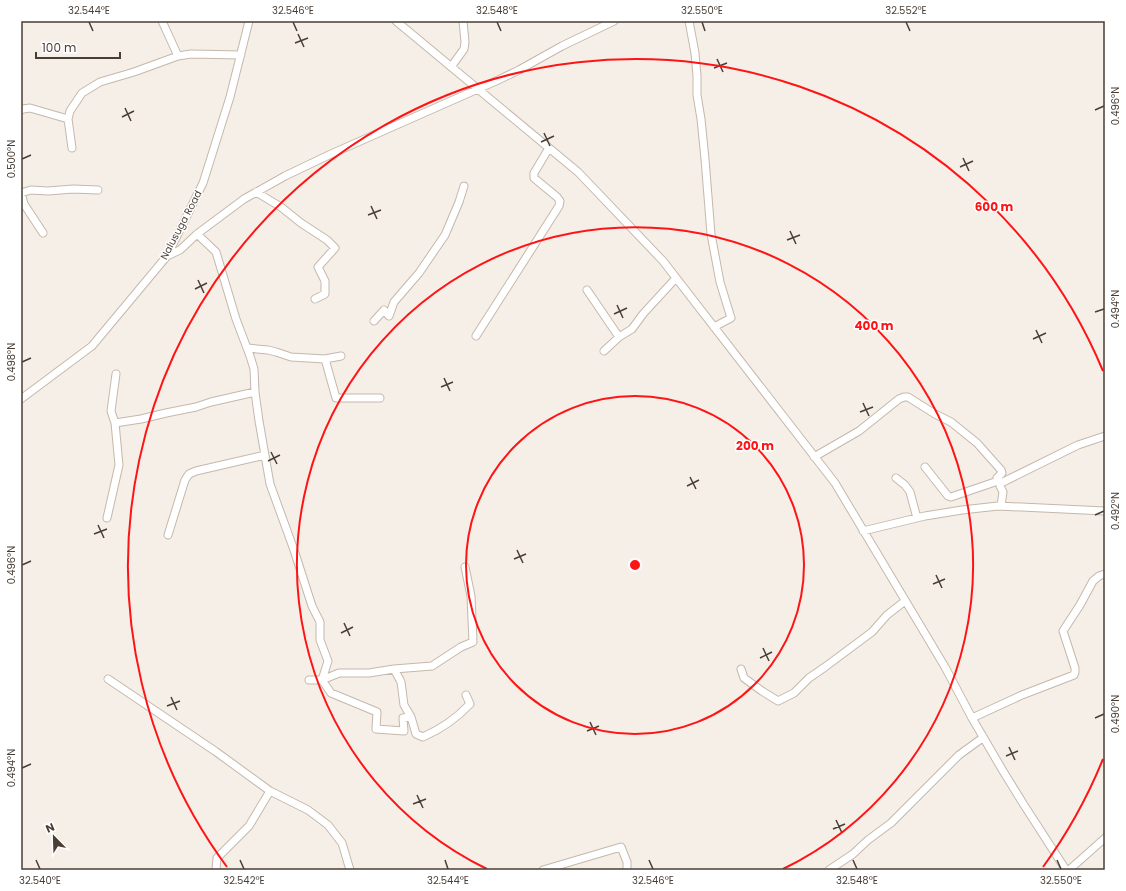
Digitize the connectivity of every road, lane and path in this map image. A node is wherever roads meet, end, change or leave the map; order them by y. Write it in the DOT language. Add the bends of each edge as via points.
graph roads {
  1 [pos="162,21"];
  2 [pos="249,21"];
  3 [pos="396,21"];
  4 [pos="463,21"];
  5 [pos="614,21"];
  6 [pos="689,21"];
  7 [pos="241,55"];
  8 [pos="178,56"];
  9 [pos="451,67"];
  10 [pos="477,89"];
  11 [pos="21,110"];
  12 [pos="68,119"];
  13 [pos="72,148"];
  14 [pos="549,148"];
  15 [pos="464,186"];
  16 [pos="98,190"];
  17 [pos="256,192"];
  18 [pos="21,193"];
  19 [pos="43,233"];
  20 [pos="197,234"];
  21 [pos="167,256"];
  22 [pos="676,278"];
  23 [pos="587,290"];
  24 [pos="314,299"];
  25 [pos="374,321"];
  26 [pos="714,327"];
  27 [pos="476,336"];
  28 [pos="619,337"];
  29 [pos="247,348"];
  30 [pos="604,351"];
  31 [pos="341,356"];
  32 [pos="325,359"];
  33 [pos="116,374"];
  34 [pos="255,392"];
  35 [pos="380,398"];
  36 [pos="21,399"];
  37 [pos="115,423"];
  38 [pos="1105,436"];
  39 [pos="265,455"];
  40 [pos="814,457"];
  41 [pos="925,467"];
  42 [pos="896,478"];
  43 [pos="1000,482"];
  44 [pos="1001,506"];
  45 [pos="1105,511"];
  46 [pos="107,518"];
  47 [pos="917,518"];
  48 [pos="863,531"];
  49 [pos="168,534"];
  50 [pos="465,567"];
  51 [pos="1105,574"];
  52 [pos="905,601"];
  53 [pos="394,669"];
  54 [pos="741,669"];
  55 [pos="108,679"];
  56 [pos="309,680"];
  57 [pos="322,680"];
  58 [pos="466,694"];
  59 [pos="411,717"];
  60 [pos="972,718"];
  61 [pos="981,739"];
  62 [pos="270,791"];
  63 [pos="1105,838"];
  64 [pos="216,870"];
  65 [pos="350,870"];
  66 [pos="543,870"];
  67 [pos="627,870"];
  68 [pos="829,870"];
  69 [pos="1066,870"];
  70 [pos="1069,870"];
  1 -- 8 [label="street"];
  2 -- 7 [label="street, Nalusuga Road"];
  3 -- 9 [label="street"];
  4 -- 9 [label="street" via="464,49"];
  5 -- 10 [label="street"];
  6 -- 26 [label="street" via="696,61 697,95 712,234 720,282 731,318"];
  7 -- 8 [label="street"];
  7 -- 21 [label="street, Nalusuga Road" via="203,183"];
  8 -- 12 [label="street" via="100,82 82,93 70,111"];
  9 -- 10 [label="street"];
  10 -- 14 [label="street"];
  10 -- 17 [label="street" via="331,154"];
  11 -- 12 [label="street" via="30,108"];
  12 -- 13 [label="street"];
  14 -- 22 [label="street" via="578,172"];
  14 -- 27 [label="street" via="534,173 534,178 557,197 560,201 559,206"];
  15 -- 25 [label="street" via="445,235 419,273 394,302 389,316 384,310"];
  16 -- 18 [label="street" via="31,190"];
  17 -- 20 [label="street"];
  17 -- 24 [label="street" via="281,207 335,248 318,267 325,281 325,294"];
  18 -- 19 [label="street" via="24,204"];
  20 -- 21 [label="street" via="180,250"];
  20 -- 29 [label="street" via="216,252"];
  21 -- 36 [label="street, Nalusuga Road" via="92,346"];
  22 -- 26 [label="street"];
  22 -- 28 [label="street" via="632,329"];
  23 -- 28 [label="street"];
  26 -- 40 [label="street"];
  28 -- 30 [label="street"];
  29 -- 32 [label="street" via="268,350 290,357"];
  29 -- 34 [label="street" via="254,369"];
  31 -- 32 [label="street"];
  32 -- 35 [label="street" via="336,398"];
  33 -- 37 [label="street" via="111,411"];
  34 -- 37 [label="street"];
  34 -- 39 [label="street"];
  37 -- 46 [label="street" via="119,465"];
  38 -- 43 [label="street" via="1078,445"];
  39 -- 49 [label="street" via="189,474"];
  39 -- 57 [label="street" via="270,484 312,606 320,622 320,640 328,661"];
  40 -- 43 [label="street" via="859,431 904,397 908,397 951,422 977,443 1001,470 1002,473 997,478"];
  40 -- 48 [label="street" via="835,483"];
  41 -- 43 [label="street" via="951,497"];
  42 -- 47 [label="street" via="910,492"];
  43 -- 44 [label="street" via="1003,492"];
  44 -- 45 [label="street"];
  44 -- 47 [label="street"];
  47 -- 48 [label="street"];
  48 -- 52 [label="street"];
  50 -- 53 [label="street" via="471,596 472,642 432,666"];
  51 -- 60 [label="street" via="1093,581 1063,631 1075,668 1074,675"];
  52 -- 54 [label="street" via="872,632 809,678 794,693 778,701 744,678"];
  52 -- 60 [label="street"];
  53 -- 57 [label="street" via="369,673 339,673"];
  53 -- 59 [label="street" via="401,682 404,705"];
  55 -- 62 [label="street"];
  56 -- 57 [label="street"];
  57 -- 59 [label="street" via="331,693 377,712 376,729 404,731 403,718"];
  58 -- 59 [label="street" via="470,704 462,713 439,730 423,737 416,734"];
  60 -- 69 [label="street"];
  61 -- 68 [label="street" via="959,755 891,823"];
  62 -- 64 [label="street" via="249,826 217,858"];
  62 -- 65 [label="street" via="308,810 328,825 342,843"];
  63 -- 70 [label="street"];
  66 -- 67 [label="street" via="621,847 627,862"];
}
